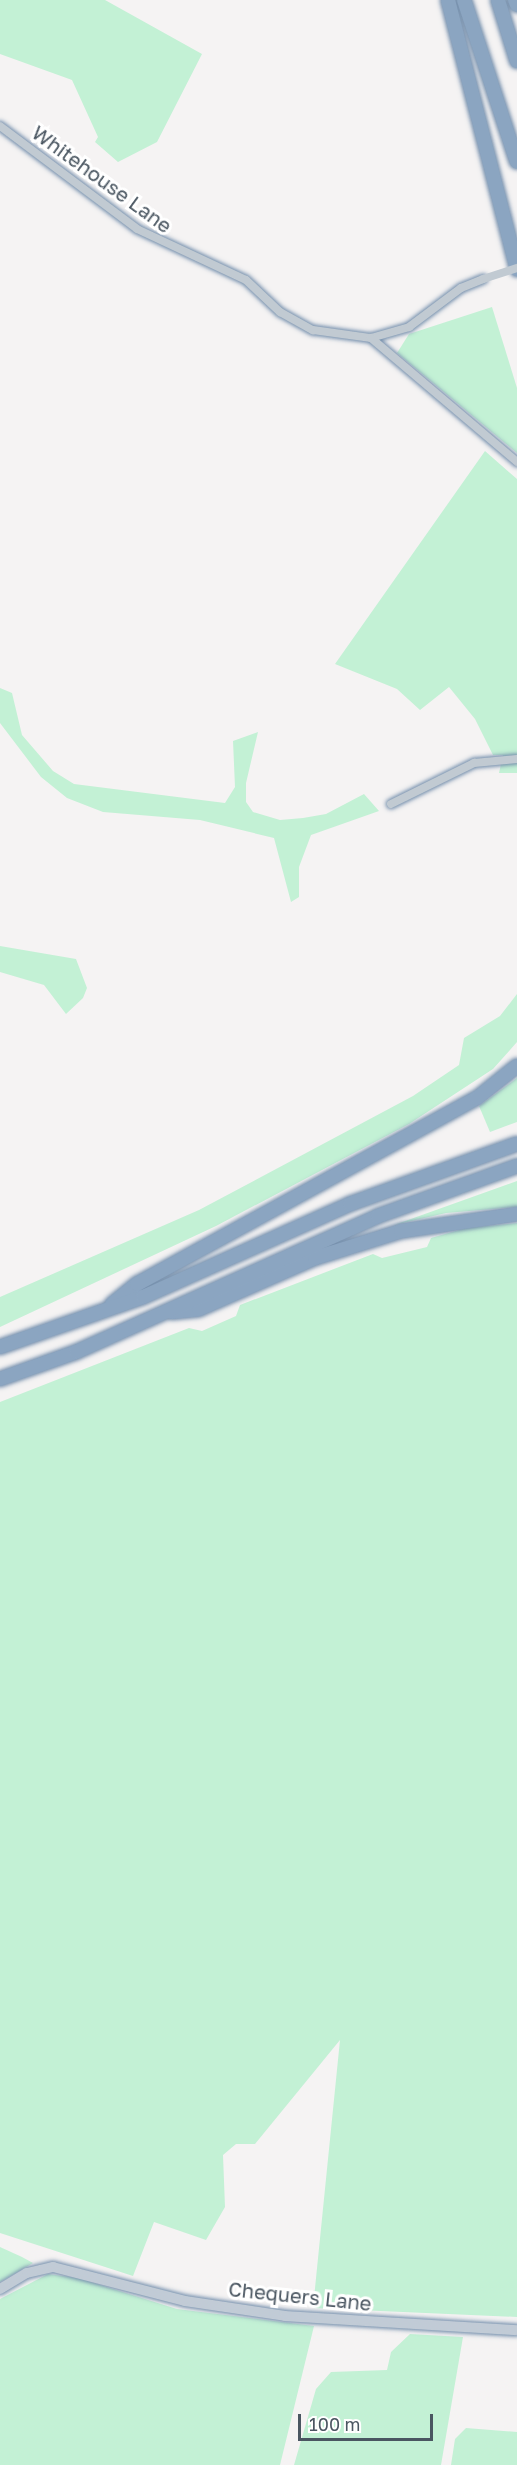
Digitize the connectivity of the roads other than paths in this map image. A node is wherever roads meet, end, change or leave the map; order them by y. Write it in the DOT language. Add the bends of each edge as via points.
graph roads {
  1 [pos="448,0"];
  2 [pos="464,0"];
  3 [pos="498,0"];
  4 [pos="515,0"];
  5 [pos="517,4"];
  6 [pos="517,61"];
  7 [pos="0,126"];
  8 [pos="517,162"];
  9 [pos="517,268"];
  10 [pos="371,338"];
  11 [pos="517,462"];
  12 [pos="517,759"];
  13 [pos="391,804"];
  14 [pos="517,1066"];
  15 [pos="517,1144"];
  16 [pos="517,1166"];
  17 [pos="517,1214"];
  18 [pos="108,1307"];
  19 [pos="164,1313"];
  20 [pos="0,1347"];
  21 [pos="0,1379"];
  22 [pos="0,2289"];
  23 [pos="517,2330"];
  1 -- 9 [label="highway"];
  2 -- 8 [label="highway"];
  3 -- 6 [label="highway"];
  4 -- 5 [label="highway"];
  7 -- 10 [label="street, Whitehouse Lane" via="137,228 246,280 280,312 313,330"];
  9 -- 10 [label="street, Whitehouse Lane, bridge" via="483,279 442,302 409,327"];
  10 -- 11 [label="street"];
  12 -- 13 [label="street" via="474,763"];
  14 -- 18 [label="highway" via="477,1098 137,1284"];
  15 -- 18 [label="highway" via="350,1203 143,1298"];
  16 -- 19 [label="highway" via="301,1248"];
  17 -- 19 [label="highway" via="401,1231 315,1258 199,1309"];
  18 -- 20 [label="highway"];
  19 -- 21 [label="highway"];
  22 -- 23 [label="street, Chequers Lane" via="44,2267 83,2272 185,2301 285,2316"];
}
